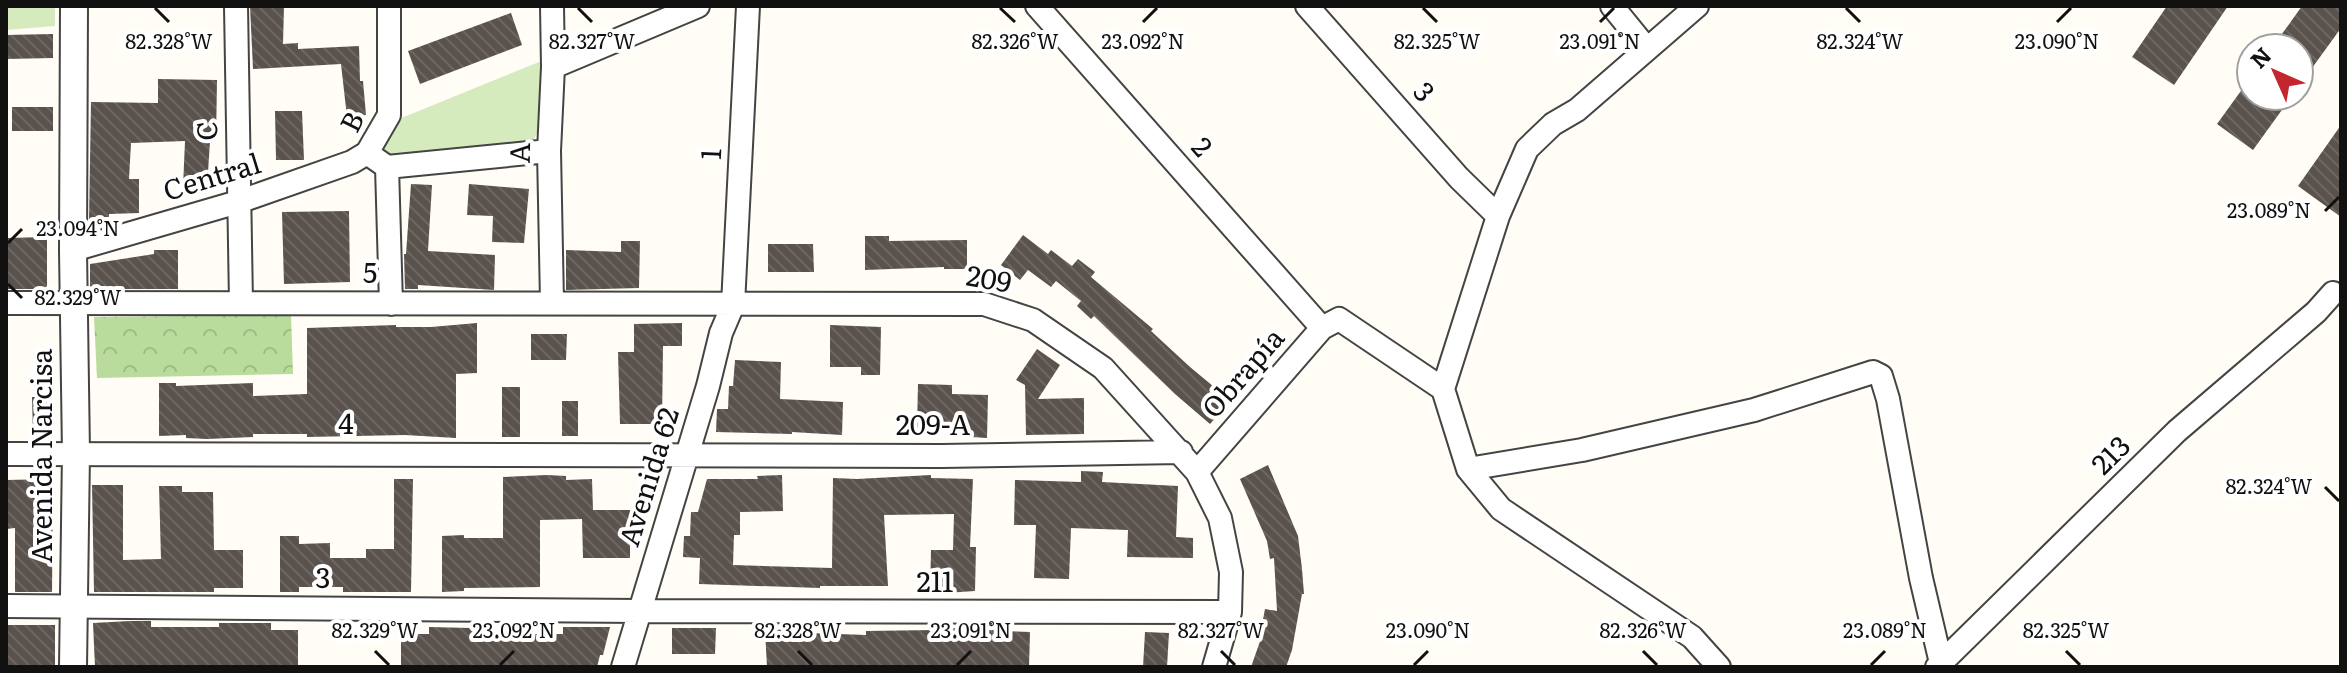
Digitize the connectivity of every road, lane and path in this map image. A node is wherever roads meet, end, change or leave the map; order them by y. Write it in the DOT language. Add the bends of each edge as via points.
graph roads {
  1 [pos="74,6"];
  2 [pos="236,6"];
  3 [pos="389,6"];
  4 [pos="552,6"];
  5 [pos="698,6"];
  6 [pos="748,6"];
  7 [pos="1037,6"];
  8 [pos="1307,6"];
  9 [pos="1612,6"];
  10 [pos="1697,6"];
  11 [pos="1647,49"];
  12 [pos="553,67"];
  13 [pos="549,151"];
  14 [pos="367,153"];
  15 [pos="387,167"];
  16 [pos="238,202"];
  17 [pos="1498,216"];
  18 [pos="73,250"];
  19 [pos="2333,293"];
  20 [pos="552,302"];
  21 [pos="6,303"];
  22 [pos="241,303"];
  23 [pos="74,304"];
  24 [pos="391,304"];
  25 [pos="733,305"];
  26 [pos="1330,323"];
  27 [pos="1443,389"];
  28 [pos="1181,452"];
  29 [pos="76,453"];
  30 [pos="6,454"];
  31 [pos="686,455"];
  32 [pos="1468,469"];
  33 [pos="1197,472"];
  34 [pos="6,606"];
  35 [pos="72,606"];
  36 [pos="640,611"];
  37 [pos="1230,612"];
  38 [pos="1939,665"];
  39 [pos="73,667"];
  40 [pos="623,667"];
  41 [pos="1214,667"];
  42 [pos="1719,667"];
  1 -- 18 [label="street, Avenida Narcisa"];
  2 -- 16 [label="street, C"];
  3 -- 14 [label="street, B" via="389,115"];
  4 -- 12 [label="street, A"];
  5 -- 12 [label="street"];
  6 -- 25 [label="street, 1"];
  7 -- 26 [label="street, 2"];
  8 -- 17 [label="street, 3"];
  9 -- 11 [label="street"];
  10 -- 11 [label="street"];
  11 -- 17 [label="street" via="1527,149"];
  12 -- 13 [label="street, A"];
  13 -- 15 [label="street"];
  13 -- 20 [label="street, A"];
  14 -- 15 [label="street, B"];
  14 -- 16 [label="street, Central"];
  15 -- 24 [label="street, B"];
  16 -- 18 [label="street, Central"];
  16 -- 22 [label="street, C"];
  17 -- 27 [label="street"];
  18 -- 23 [label="street, Avenida Narcisa"];
  19 -- 38 [label="street, 213" via="2177,431"];
  20 -- 24 [label="street, 5"];
  20 -- 25 [label="street, 5"];
  21 -- 23 [label="street, 5"];
  22 -- 23 [label="street, 5"];
  22 -- 24 [label="street, 5"];
  23 -- 29 [label="street, Avenida Narcisa"];
  25 -- 28 [label="street, 209" via="946,302 1009,312 1033,320 1103,368"];
  25 -- 31 [label="street, Avenida 62"];
  26 -- 27 [label="street, 2"];
  26 -- 33 [label="street, Obrapía"];
  27 -- 32 [label="street"];
  28 -- 31 [label="street, 209-A"];
  28 -- 33 [label="street, 209"];
  29 -- 30 [label="street, 4"];
  29 -- 31 [label="street, 4"];
  29 -- 35 [label="street, Avenida Narcisa"];
  31 -- 36 [label="street, Avenida 62"];
  32 -- 38 [label="street" via="1582,450 1754,410 1873,372 1881,376 1888,399"];
  32 -- 42 [label="street" via="1501,509 1692,637"];
  33 -- 37 [label="street, 209" via="1225,538"];
  34 -- 35 [label="street, 3"];
  35 -- 36 [label="street, 3"];
  35 -- 39 [label="street, Avenida Narcisa"];
  36 -- 37 [label="street, 211"];
  36 -- 40 [label="street, Avenida 62"];
  37 -- 41 [label="street, 209"];
}
